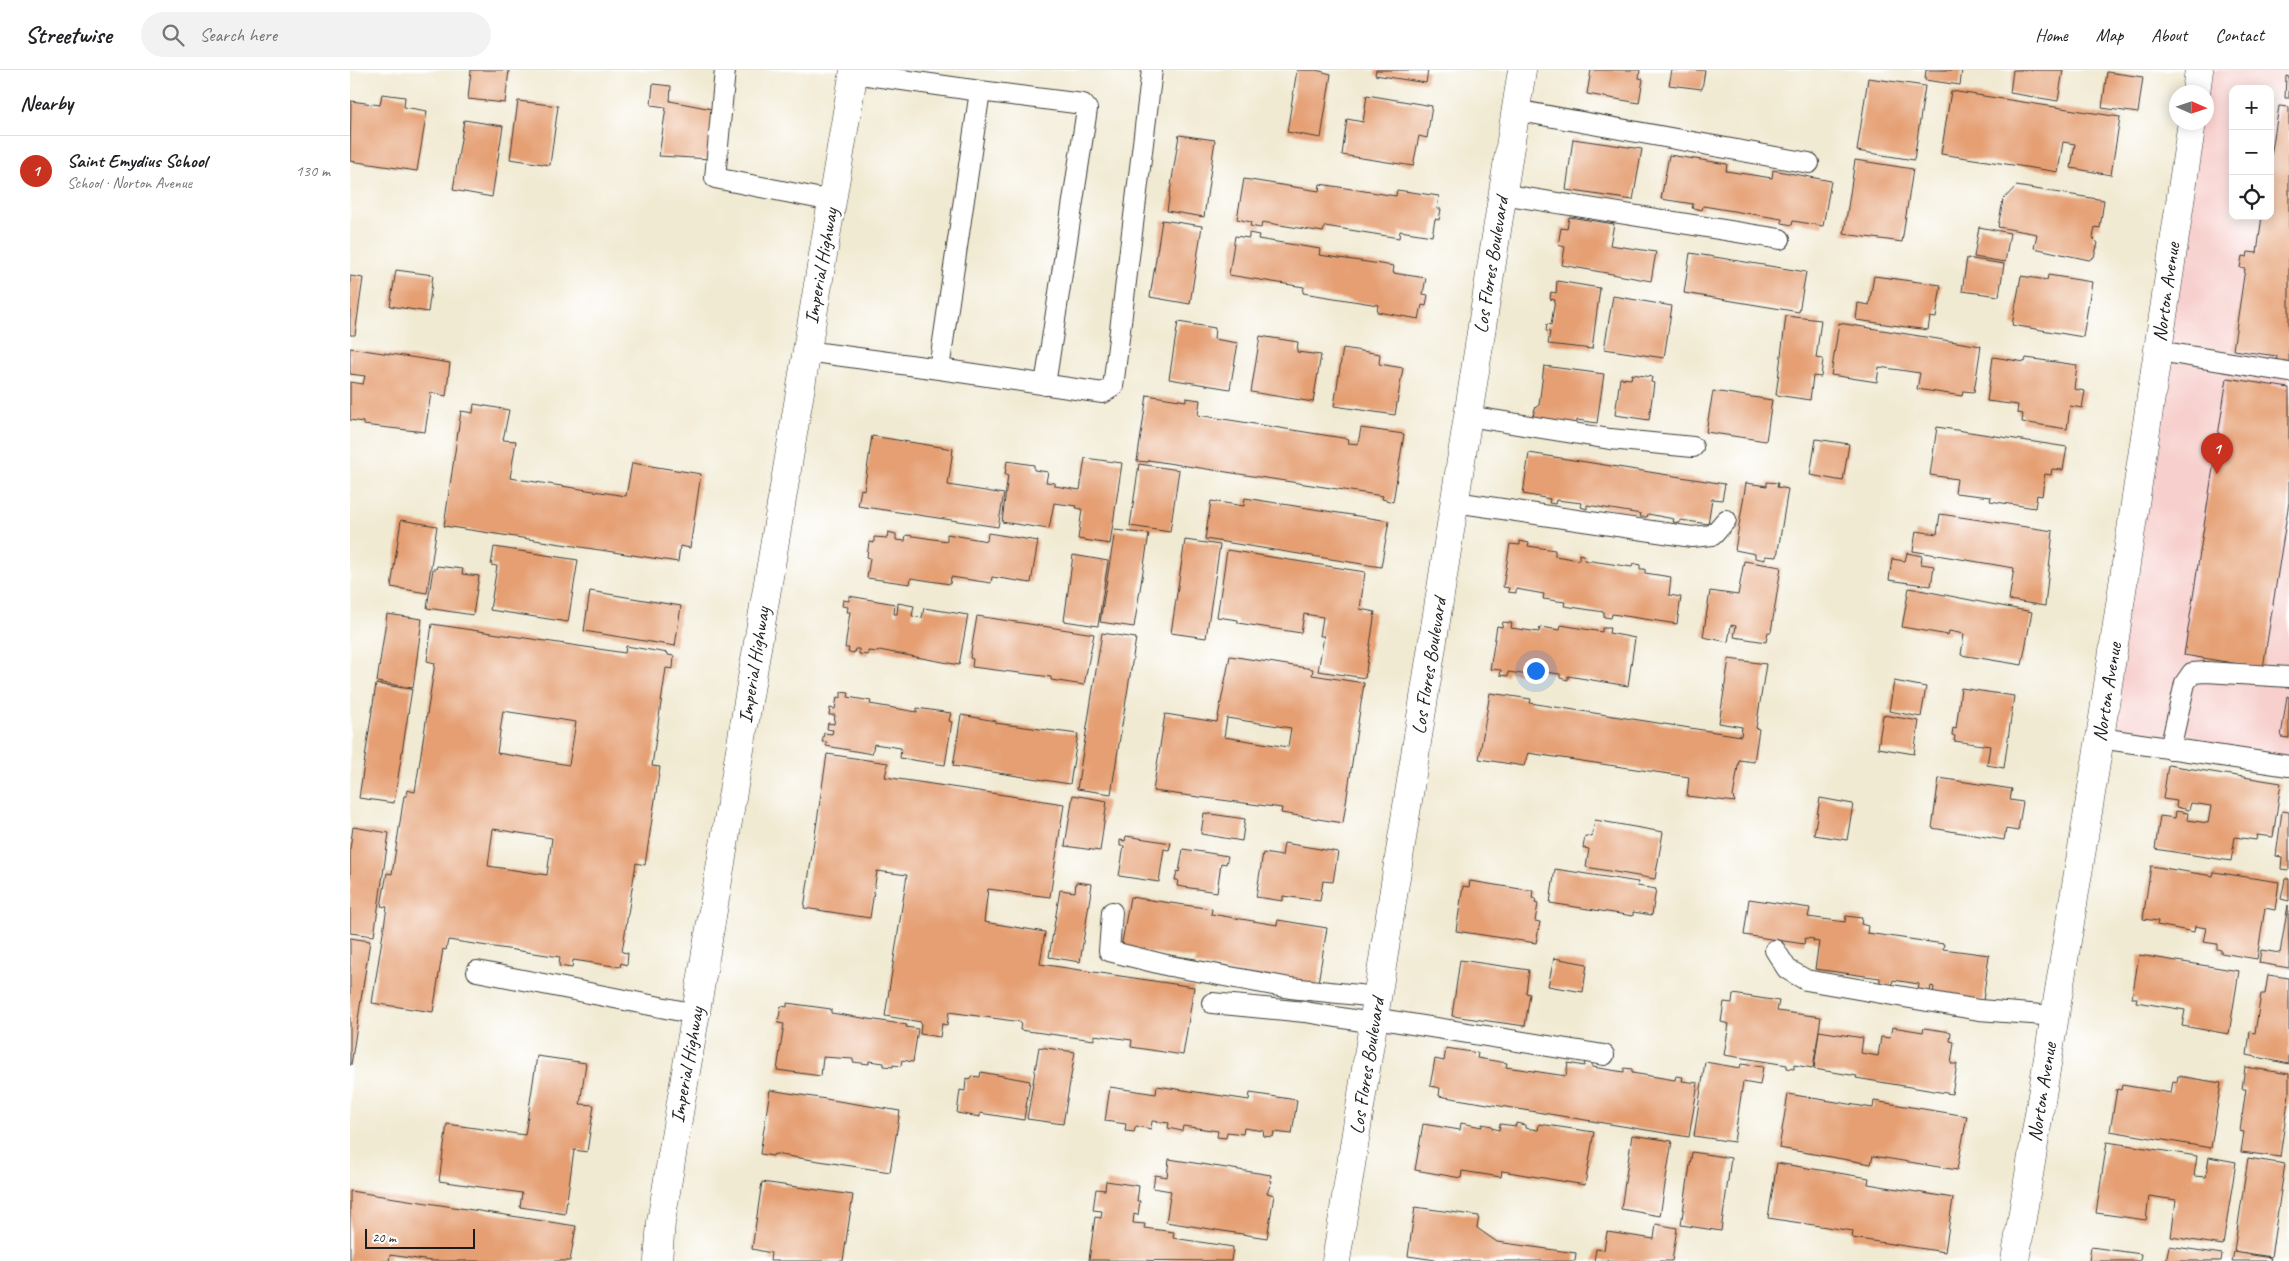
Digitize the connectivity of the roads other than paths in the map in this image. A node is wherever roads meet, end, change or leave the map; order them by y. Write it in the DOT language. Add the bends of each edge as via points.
graph roads {
  1 [pos="725,70"];
  2 [pos="1152,70"];
  3 [pos="1522,70"];
  4 [pos="2199,70"];
  5 [pos="854,72"];
  6 [pos="2197,85"];
  7 [pos="980,90"];
  8 [pos="1515,110"];
  9 [pos="2191,130"];
  10 [pos="1809,163"];
  11 [pos="1502,194"];
  12 [pos="832,201"];
  13 [pos="1780,239"];
  14 [pos="806,351"];
  15 [pos="2158,351"];
  16 [pos="938,369"];
  17 [pos="2289,372"];
  18 [pos="1045,385"];
  19 [pos="1468,416"];
  20 [pos="1693,447"];
  21 [pos="1455,502"];
  22 [pos="1726,520"];
  23 [pos="2289,677"];
  24 [pos="2100,738"];
  25 [pos="2170,749"];
  26 [pos="2289,766"];
  27 [pos="1112,912"];
  28 [pos="1775,950"];
  29 [pos="478,971"];
  30 [pos="1212,1003"];
  31 [pos="1375,1013"];
  32 [pos="696,1014"];
  33 [pos="2055,1016"];
  34 [pos="1604,1055"];
  35 [pos="658,1261"];
  36 [pos="1336,1261"];
  37 [pos="2015,1261"];
  1 -- 12 [label="lane" via="715,178"];
  2 -- 18 [label="lane" via="1113,386 1102,393"];
  3 -- 8 [label="street, Los Flores Boulevard"];
  4 -- 6 [label="street"];
  5 -- 7 [label="lane"];
  5 -- 12 [label="street, Imperial Highway"];
  7 -- 16 [label="lane"];
  7 -- 18 [label="lane" via="1083,104 1087,109"];
  8 -- 10 [label="lane"];
  8 -- 11 [label="street, Los Flores Boulevard"];
  9 -- 15 [label="street, Norton Avenue"];
  11 -- 13 [label="lane"];
  11 -- 19 [label="street, Los Flores Boulevard"];
  12 -- 14 [label="street, Imperial Highway"];
  14 -- 16 [label="lane"];
  14 -- 32 [label="street, Imperial Highway"];
  15 -- 17 [label="lane"];
  15 -- 24 [label="street, Norton Avenue"];
  16 -- 18 [label="lane"];
  19 -- 20 [label="lane"];
  19 -- 21 [label="street, Los Flores Boulevard"];
  21 -- 22 [label="lane" via="1692,538 1713,535"];
  21 -- 31 [label="street, Los Flores Boulevard"];
  23 -- 25 [label="lane" via="2192,673 2185,683"];
  24 -- 25 [label="lane"];
  24 -- 33 [label="street, Norton Avenue"];
  25 -- 26 [label="lane"];
  27 -- 31 [label="lane" via="1109,951 1290,988"];
  28 -- 33 [label="lane" via="1788,970 1806,980 1979,1010"];
  29 -- 32 [label="lane"];
  30 -- 31 [label="lane" via="1305,1012"];
  31 -- 34 [label="lane"];
  31 -- 36 [label="street, Los Flores Boulevard"];
  32 -- 35 [label="street, Imperial Highway" via="661,1222"];
  33 -- 37 [label="street, Norton Avenue"];
}
